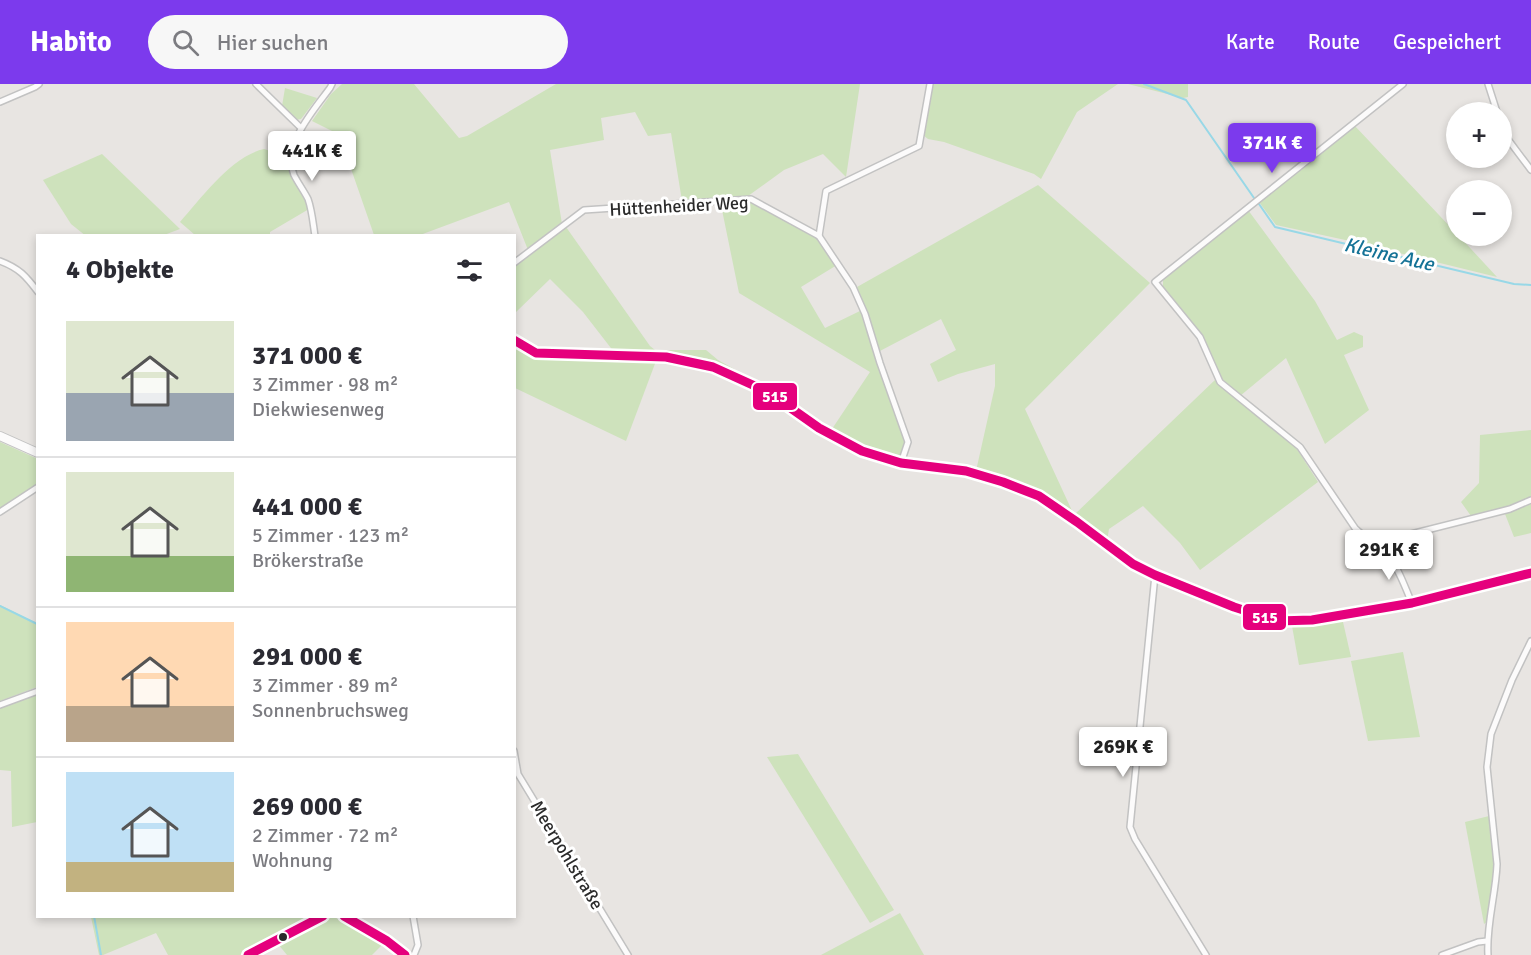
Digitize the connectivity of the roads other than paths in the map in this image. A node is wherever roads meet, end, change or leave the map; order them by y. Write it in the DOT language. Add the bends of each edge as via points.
graph roads {
  1 [pos="39,84"];
  2 [pos="256,84"];
  3 [pos="332,84"];
  4 [pos="930,84"];
  5 [pos="1403,84"];
  6 [pos="1488,84"];
  7 [pos="0,102"];
  8 [pos="1494,102"];
  9 [pos="301,128"];
  10 [pos="1512,145"];
  11 [pos="1531,170"];
  12 [pos="315,234"];
  13 [pos="819,236"];
  14 [pos="0,261"];
  15 [pos="516,261"];
  16 [pos="36,289"];
  17 [pos="516,341"];
  18 [pos="0,436"];
  19 [pos="36,452"];
  20 [pos="902,463"];
  21 [pos="36,488"];
  22 [pos="1531,500"];
  23 [pos="0,512"];
  24 [pos="1382,549"];
  25 [pos="1531,573"];
  26 [pos="1155,575"];
  27 [pos="1412,603"];
  28 [pos="1531,641"];
  29 [pos="36,692"];
  30 [pos="0,705"];
  31 [pos="516,775"];
  32 [pos="320,918"];
  33 [pos="347,918"];
  34 [pos="413,918"];
  35 [pos="1487,941"];
  36 [pos="248,955"];
  37 [pos="405,955"];
  38 [pos="414,955"];
  39 [pos="628,955"];
  40 [pos="1206,955"];
  41 [pos="1442,955"];
  42 [pos="1488,955"];
  1 -- 7 [label="street"];
  2 -- 9 [label="street"];
  3 -- 9 [label="street"];
  4 -- 13 [label="street" via="919,146 826,191"];
  5 -- 24 [label="street" via="1155,282 1200,337 1220,382 1300,447 1355,528"];
  6 -- 8 [label="street"];
  9 -- 12 [label="street" via="291,155 294,173 308,200"];
  10 -- 11 [label="street"];
  13 -- 15 [label="street, Hüttenheider Weg" via="751,199 584,210"];
  13 -- 20 [label="street, Hüttenheider Weg" via="853,287 865,314 908,442"];
  14 -- 16 [label="street" via="20,271"];
  17 -- 20 [label="main road" via="536,353 666,357 712,367 768,392 862,452"];
  18 -- 19 [label="main road"];
  20 -- 26 [label="main road" via="966,471 1039,496 1133,564"];
  21 -- 23 [label="street"];
  22 -- 24 [label="street" via="1399,537"];
  24 -- 27 [label="street"];
  25 -- 27 [label="main road"];
  26 -- 27 [label="main road" via="1277,621 1312,620"];
  26 -- 40 [label="street" via="1130,827"];
  28 -- 35 [label="street" via="1491,734 1487,767 1497,864"];
  29 -- 30 [label="street"];
  31 -- 39 [label="street, Meerpohlstraße"];
  32 -- 36 [label="street"];
  33 -- 37 [label="main road" via="387,940"];
  34 -- 38 [label="street" via="418,945"];
  35 -- 41 [label="street"];
  35 -- 42 [label="street"];
}
